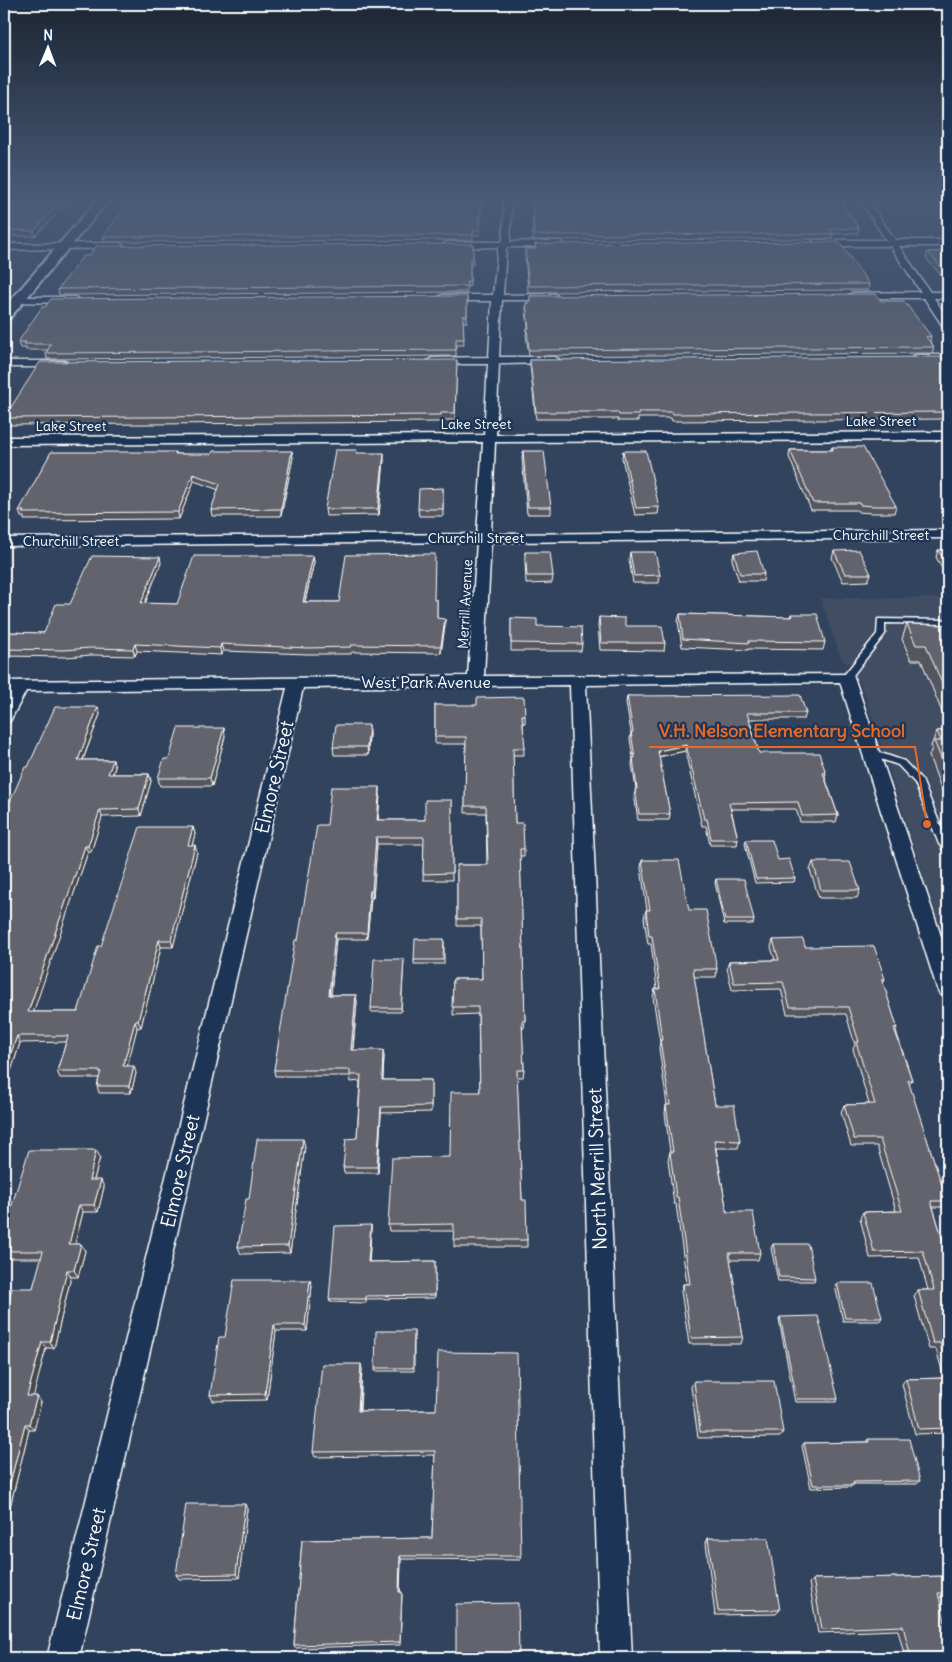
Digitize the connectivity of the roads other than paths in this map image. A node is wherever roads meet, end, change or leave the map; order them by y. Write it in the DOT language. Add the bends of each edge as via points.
graph roads {
  1 [pos="37,277"];
  2 [pos="499,277"];
  3 [pos="915,277"];
  4 [pos="844,296"];
  5 [pos="928,296"];
  6 [pos="948,296"];
  7 [pos="570,297"];
  8 [pos="431,298"];
  9 [pos="497,298"];
  10 [pos="17,300"];
  11 [pos="82,300"];
  12 [pos="4,316"];
  13 [pos="948,326"];
  14 [pos="908,358"];
  15 [pos="948,358"];
  16 [pos="570,360"];
  17 [pos="416,361"];
  18 [pos="493,361"];
  19 [pos="4,364"];
  20 [pos="72,364"];
  21 [pos="948,436"];
  22 [pos="488,438"];
  23 [pos="4,442"];
  24 [pos="948,534"];
  25 [pos="484,538"];
  26 [pos="4,542"];
  27 [pos="948,622"];
  28 [pos="847,677"];
  29 [pos="578,681"];
  30 [pos="476,682"];
  31 [pos="296,683"];
  32 [pos="12,686"];
  33 [pos="4,717"];
  34 [pos="872,753"];
  35 [pos="948,849"];
  36 [pos="948,988"];
  37 [pos="63,1658"];
  38 [pos="616,1658"];
  1 -- 10 [label="street"];
  2 -- 9 [label="street, Merrill Avenue"];
  3 -- 5 [label="street"];
  4 -- 5 [label="street"];
  5 -- 6 [label="street"];
  5 -- 13 [label="street"];
  7 -- 9 [label="street"];
  8 -- 9 [label="street"];
  9 -- 18 [label="street, Merrill Avenue"];
  10 -- 11 [label="street"];
  10 -- 12 [label="street"];
  14 -- 15 [label="street"];
  16 -- 18 [label="street"];
  17 -- 18 [label="street"];
  18 -- 22 [label="street, Merrill Avenue"];
  19 -- 20 [label="street"];
  21 -- 22 [label="street, Lake Street"];
  22 -- 23 [label="street, Lake Street"];
  22 -- 25 [label="street, Merrill Avenue"];
  24 -- 25 [label="street, Churchill Street"];
  25 -- 26 [label="street, Churchill Street"];
  25 -- 30 [label="street, Merrill Avenue"];
  27 -- 28 [label="lane" via="881,621 881,634"];
  28 -- 29 [label="street, West Park Avenue"];
  28 -- 34 [label="street"];
  29 -- 30 [label="street, West Park Avenue"];
  29 -- 38 [label="street, North Merrill Street"];
  30 -- 31 [label="street, West Park Avenue"];
  31 -- 32 [label="street, West Park Avenue"];
  31 -- 37 [label="street, Elmore Street"];
  32 -- 33 [label="street"];
  34 -- 35 [label="lane" via="901,763 919,782 943,844"];
  34 -- 36 [label="street"];
}
